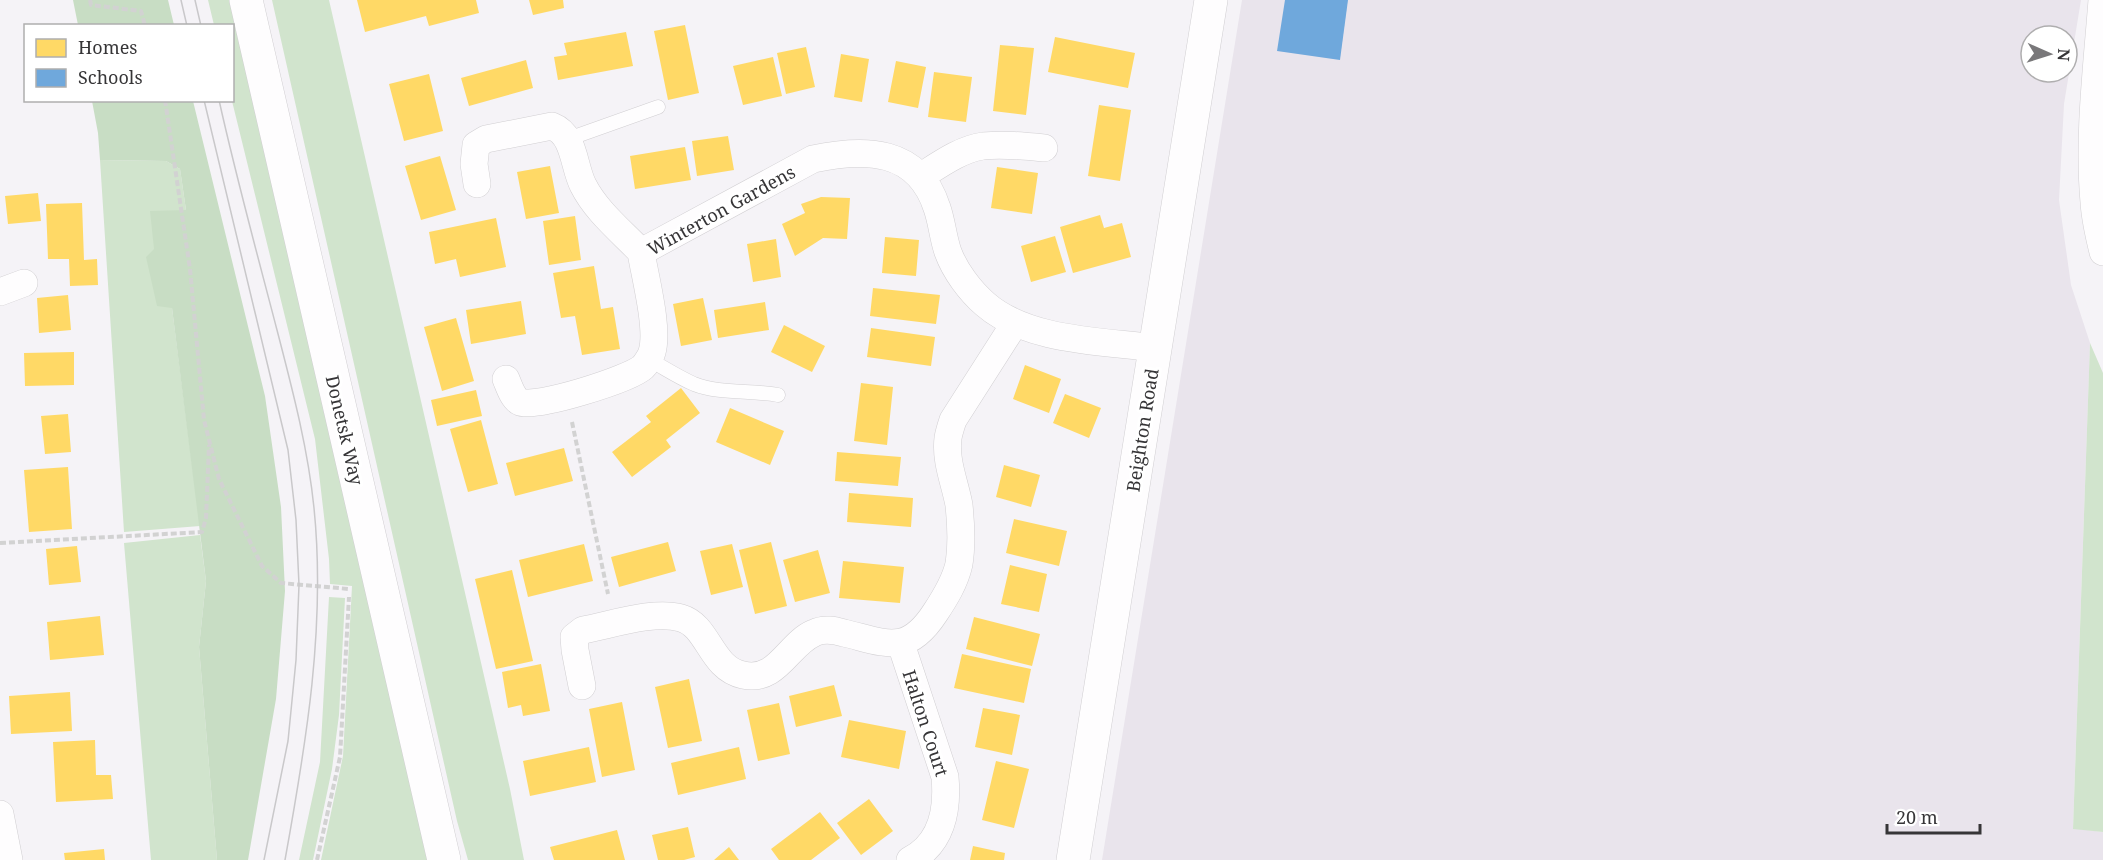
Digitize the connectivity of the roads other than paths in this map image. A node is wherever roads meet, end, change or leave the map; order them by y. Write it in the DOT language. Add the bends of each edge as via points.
graph roads {
  1 [pos="246,0"];
  2 [pos="1211,0"];
  3 [pos="2102,0"];
  4 [pos="2099,85"];
  5 [pos="658,107"];
  6 [pos="568,139"];
  7 [pos="1044,148"];
  8 [pos="920,177"];
  9 [pos="477,184"];
  10 [pos="640,252"];
  11 [pos="2103,252"];
  12 [pos="1015,323"];
  13 [pos="1155,348"];
  14 [pos="648,359"];
  15 [pos="506,379"];
  16 [pos="778,395"];
  17 [pos="901,644"];
  18 [pos="582,686"];
  19 [pos="0,814"];
  20 [pos="9,860"];
  21 [pos="444,860"];
  22 [pos="910,860"];
  23 [pos="1074,860"];
  1 -- 21 [label="street, Donetsk Way"];
  2 -- 13 [label="street, Beighton Road"];
  3 -- 4 [label="street"];
  4 -- 11 [label="street" via="2093,149 2094,203"];
  5 -- 6 [label="lane"];
  6 -- 9 [label="street" via="552,126 486,139 476,145 474,153"];
  6 -- 10 [label="street" via="592,199"];
  7 -- 8 [label="street" via="981,146"];
  8 -- 10 [label="street, Winterton Gardens" via="895,159 868,152 813,159"];
  8 -- 12 [label="street, Winterton Gardens" via="937,207 948,253 967,284 986,305"];
  10 -- 14 [label="street, Winterton Gardens" via="654,333"];
  12 -- 13 [label="street, Winterton Gardens" via="1044,332"];
  12 -- 17 [label="street" via="953,420 948,439 961,535 958,565 933,616 918,634"];
  13 -- 23 [label="street, Beighton Road"];
  14 -- 15 [label="street" via="625,379 529,403 514,396"];
  14 -- 16 [label="lane" via="694,384"];
  17 -- 18 [label="street" via="823,629 811,633 772,670 761,675 743,675 714,656 700,631 684,618 655,616 583,630 574,638"];
  17 -- 22 [label="street, Halton Court" via="945,777 947,799 944,821 933,839"];
  19 -- 20 [label="street"];
}
